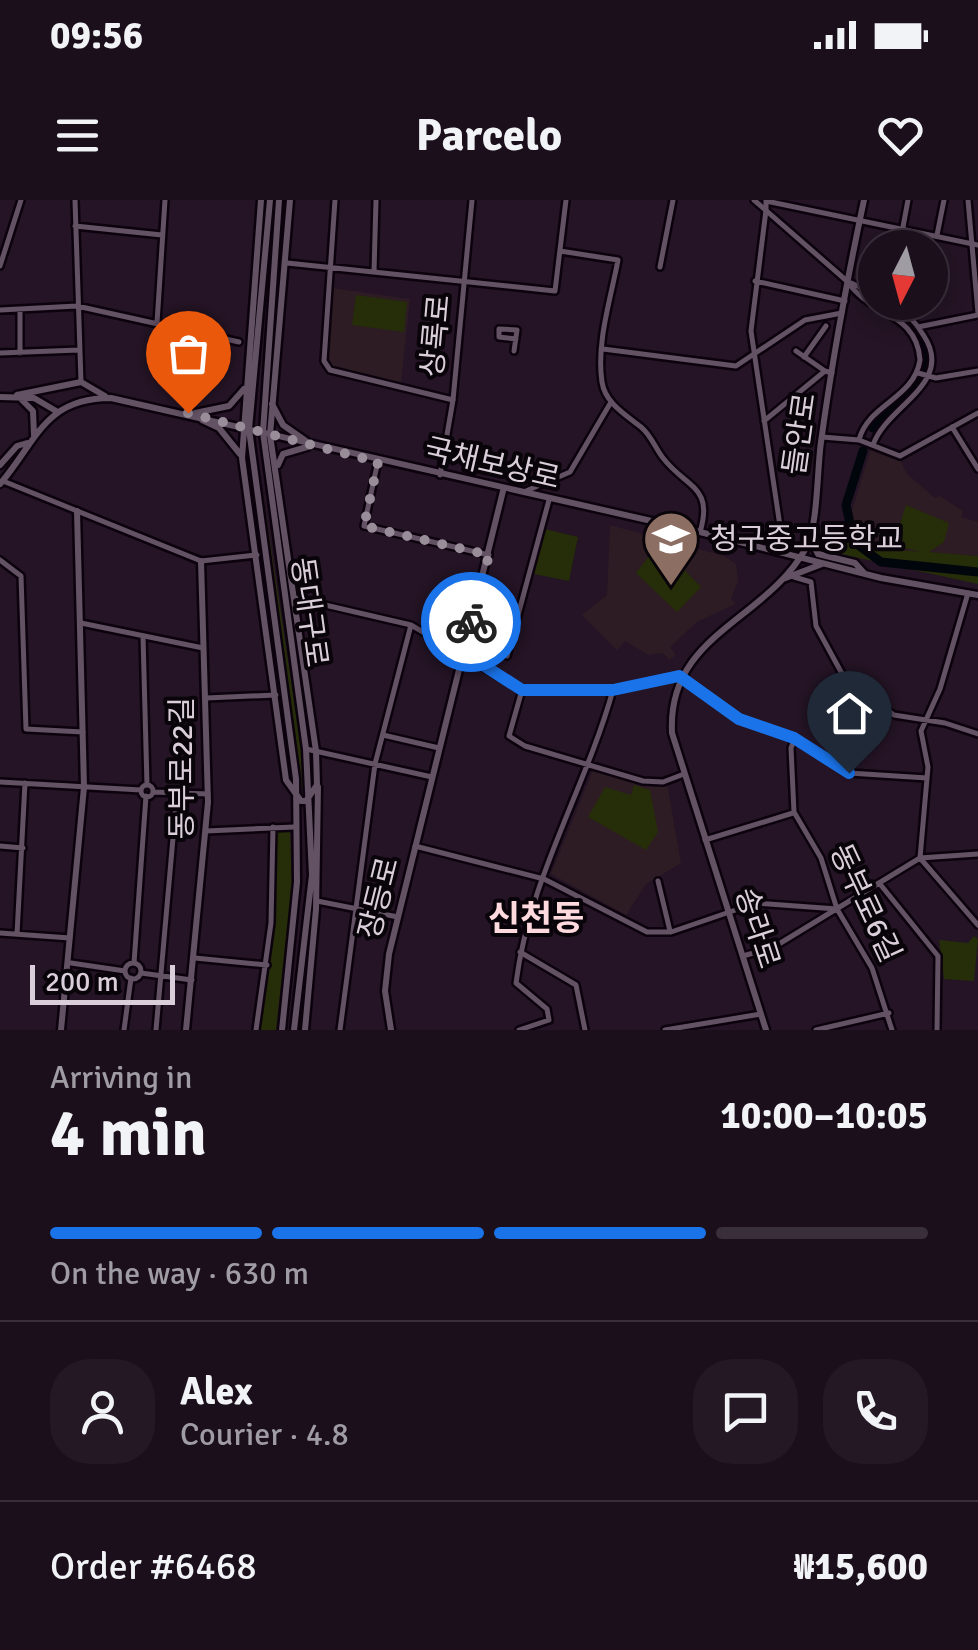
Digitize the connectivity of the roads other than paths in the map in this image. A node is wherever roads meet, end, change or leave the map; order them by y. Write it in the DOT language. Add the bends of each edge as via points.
graph roads {
  1 [pos="21,200"];
  2 [pos="75,200"];
  3 [pos="165,200"];
  4 [pos="261,200"];
  5 [pos="270,200"];
  6 [pos="279,200"];
  7 [pos="290,200"];
  8 [pos="335,200"];
  9 [pos="376,200"];
  10 [pos="472,200"];
  11 [pos="566,200"];
  12 [pos="673,200"];
  13 [pos="754,200"];
  14 [pos="864,200"];
  15 [pos="908,200"];
  16 [pos="944,200"];
  17 [pos="968,200"];
  18 [pos="766,210"];
  19 [pos="860,220"];
  20 [pos="75,226"];
  21 [pos="903,227"];
  22 [pos="915,230"];
  23 [pos="937,230"];
  24 [pos="162,235"];
  25 [pos="948,238"];
  26 [pos="969,242"];
  27 [pos="978,245"];
  28 [pos="560,251"];
  29 [pos="287,262"];
  30 [pos="0,266"];
  31 [pos="660,266"];
  32 [pos="332,268"];
  33 [pos="374,272"];
  34 [pos="754,280"];
  35 [pos="464,282"];
  36 [pos="848,282"];
  37 [pos="858,286"];
  38 [pos="858,294"];
  39 [pos="845,300"];
  40 [pos="78,306"];
  41 [pos="20,309"];
  42 [pos="0,310"];
  43 [pos="842,313"];
  44 [pos="978,314"];
  45 [pos="901,320"];
  46 [pos="911,320"];
  47 [pos="157,323"];
  48 [pos="826,326"];
  49 [pos="918,327"];
  50 [pos="516,339"];
  51 [pos="238,342"];
  52 [pos="603,349"];
  53 [pos="79,350"];
  54 [pos="796,351"];
  55 [pos="20,352"];
  56 [pos="514,352"];
  57 [pos="0,353"];
  58 [pos="753,356"];
  59 [pos="804,357"];
  60 [pos="978,371"];
  61 [pos="828,372"];
  62 [pos="918,373"];
  63 [pos="929,377"];
  64 [pos="81,382"];
  65 [pos="248,390"];
  66 [pos="17,395"];
  67 [pos="268,396"];
  68 [pos="0,397"];
  69 [pos="108,398"];
  70 [pos="453,400"];
  71 [pos="612,402"];
  72 [pos="56,412"];
  73 [pos="188,413"];
  74 [pos="978,413"];
  75 [pos="764,421"];
  76 [pos="952,427"];
  77 [pos="246,428"];
  78 [pos="266,434"];
  79 [pos="34,436"];
  80 [pos="822,437"];
  81 [pos="858,440"];
  82 [pos="28,443"];
  83 [pos="873,444"];
  84 [pos="316,446"];
  85 [pos="242,458"];
  86 [pos="2,461"];
  87 [pos="378,462"];
  88 [pos="267,466"];
  89 [pos="252,467"];
  90 [pos="978,469"];
  91 [pos="277,471"];
  92 [pos="440,475"];
  93 [pos="1,482"];
  94 [pos="503,491"];
  95 [pos="519,494"];
  96 [pos="549,500"];
  97 [pos="77,511"];
  98 [pos="810,531"];
  99 [pos="700,532"];
  100 [pos="784,553"];
  101 [pos="489,555"];
  102 [pos="257,556"];
  103 [pos="798,558"];
  104 [pos="0,560"];
  105 [pos="200,561"];
  106 [pos="822,564"];
  107 [pos="866,574"];
  108 [pos="794,577"];
  109 [pos="782,579"];
  110 [pos="975,594"];
  111 [pos="295,598"];
  112 [pos="81,624"];
  113 [pos="411,625"];
  114 [pos="143,636"];
  115 [pos="203,648"];
  116 [pos="463,652"];
  117 [pos="507,656"];
  118 [pos="679,676"];
  119 [pos="522,690"];
  120 [pos="613,690"];
  121 [pos="276,695"];
  122 [pos="206,698"];
  123 [pos="924,719"];
  124 [pos="83,732"];
  125 [pos="978,734"];
  126 [pos="383,735"];
  127 [pos="794,738"];
  128 [pos="439,748"];
  129 [pos="306,749"];
  130 [pos="316,751"];
  131 [pos="375,764"];
  132 [pos="591,765"];
  133 [pos="684,774"];
  134 [pos="318,776"];
  135 [pos="432,777"];
  136 [pos="927,778"];
  137 [pos="0,782"];
  138 [pos="25,783"];
  139 [pos="84,787"];
  140 [pos="146,793"];
  141 [pos="177,793"];
  142 [pos="208,794"];
  143 [pos="310,794"];
  144 [pos="295,797"];
  145 [pos="794,812"];
  146 [pos="294,826"];
  147 [pos="274,827"];
  148 [pos="206,831"];
  149 [pos="705,840"];
  150 [pos="0,846"];
  151 [pos="415,846"];
  152 [pos="22,848"];
  153 [pos="978,854"];
  154 [pos="920,858"];
  155 [pos="540,878"];
  156 [pos="658,881"];
  157 [pos="880,884"];
  158 [pos="316,901"];
  159 [pos="356,907"];
  160 [pos="837,909"];
  161 [pos="728,911"];
  162 [pos="398,918"];
  163 [pos="978,925"];
  164 [pos="671,932"];
  165 [pos="0,933"];
  166 [pos="17,934"];
  167 [pos="72,938"];
  168 [pos="520,952"];
  169 [pos="743,956"];
  170 [pos="195,958"];
  171 [pos="71,963"];
  172 [pos="134,963"];
  173 [pos="266,965"];
  174 [pos="125,970"];
  175 [pos="141,973"];
  176 [pos="164,975"];
  177 [pos="131,978"];
  178 [pos="193,980"];
  179 [pos="890,1013"];
  180 [pos="761,1014"];
  181 [pos="62,1030"];
  182 [pos="124,1030"];
  183 [pos="156,1030"];
  184 [pos="186,1030"];
  185 [pos="256,1030"];
  186 [pos="282,1030"];
  187 [pos="294,1030"];
  188 [pos="305,1030"];
  189 [pos="340,1030"];
  190 [pos="391,1030"];
  191 [pos="519,1030"];
  192 [pos="585,1030"];
  193 [pos="666,1030"];
  194 [pos="766,1030"];
  195 [pos="816,1030"];
  196 [pos="892,1030"];
  197 [pos="937,1030"];
  1 -- 30 [label="street"];
  2 -- 20 [label="street"];
  3 -- 24 [label="street"];
  4 -- 65 [label="main road, 동대구로"];
  5 -- 65 [label="main road, 동대구로"];
  6 -- 67 [label="main road, 동대구로"];
  7 -- 29 [label="main road"];
  8 -- 32 [label="street"];
  9 -- 33 [label="street"];
  10 -- 35 [label="street, 상록로"];
  11 -- 28 [label="street"];
  12 -- 31 [label="street"];
  13 -- 18 [label="street"];
  14 -- 19 [label="main road, 들안로"];
  15 -- 21 [label="street"];
  16 -- 23 [label="street"];
  17 -- 26 [label="street"];
  18 -- 19 [label="street" via="766,201"];
  18 -- 34 [label="street"];
  18 -- 36 [label="street"];
  19 -- 21 [label="street"];
  19 -- 36 [label="main road, 들안로"];
  20 -- 24 [label="street"];
  20 -- 40 [label="street"];
  21 -- 22 [label="street"];
  24 -- 47 [label="street"];
  25 -- 26 [label="street"];
  26 -- 27 [label="street"];
  26 -- 44 [label="street"];
  28 -- 35 [label="street" via="555,291"];
  28 -- 52 [label="street" via="618,260"];
  29 -- 32 [label="street"];
  29 -- 67 [label="main road"];
  32 -- 33 [label="street"];
  32 -- 70 [label="street" via="324,360 330,370"];
  33 -- 35 [label="street"];
  34 -- 39 [label="street"];
  34 -- 58 [label="street"];
  35 -- 70 [label="street, 상록로"];
  36 -- 37 [label="street"];
  36 -- 38 [label="street"];
  36 -- 39 [label="main road, 들안로"];
  39 -- 43 [label="main road, 들안로"];
  40 -- 41 [label="street"];
  40 -- 47 [label="street"];
  40 -- 53 [label="street"];
  41 -- 42 [label="street"];
  41 -- 55 [label="street"];
  43 -- 58 [label="street" via="805,320"];
  43 -- 61 [label="main road, 들안로"];
  44 -- 49 [label="street"];
  45 -- 62 [label="street" via="920,352"];
  46 -- 49 [label="street"];
  47 -- 51 [label="street"];
  48 -- 59 [label="street, 들안로"];
  49 -- 63 [label="street" via="932,354"];
  50 -- 56 [label="street"];
  52 -- 58 [label="street" via="718,366"];
  52 -- 71 [label="street" via="602,384"];
  53 -- 55 [label="street"];
  53 -- 64 [label="street"];
  54 -- 59 [label="street"];
  55 -- 57 [label="street"];
  58 -- 75 [label="street"];
  59 -- 61 [label="street"];
  60 -- 63 [label="street"];
  61 -- 75 [label="street, 들안로"];
  61 -- 80 [label="main road, 들안로"];
  62 -- 63 [label="street"];
  62 -- 81 [label="street"];
  63 -- 83 [label="street" via="888,417"];
  64 -- 66 [label="main road"];
  64 -- 69 [label="main road"];
  65 -- 67 [label="main road" via="256,403"];
  65 -- 73 [label="main road" via="229,406"];
  65 -- 77 [label="main road, 동대구로"];
  66 -- 68 [label="main road"];
  66 -- 72 [label="main road"];
  66 -- 79 [label="main road" via="34,410"];
  67 -- 78 [label="main road, 동대구로"];
  67 -- 84 [label="main road" via="283,426"];
  69 -- 72 [label="main road, 국채보상로" via="80,400"];
  69 -- 73 [label="main road, 국채보상로"];
  70 -- 92 [label="street, 상록로"];
  71 -- 95 [label="street" via="570,472"];
  71 -- 99 [label="street" via="700,492 706,513"];
  72 -- 79 [label="main road"];
  73 -- 77 [label="main road, 국채보상로"];
  73 -- 85 [label="main road" via="219,428"];
  74 -- 76 [label="street"];
  75 -- 100 [label="street"];
  76 -- 83 [label="street" via="900,456"];
  76 -- 90 [label="street"];
  77 -- 78 [label="main road, 국채보상로"];
  77 -- 85 [label="main road"];
  77 -- 89 [label="main road, 동대구로"];
  78 -- 84 [label="main road, 국채보상로"];
  78 -- 88 [label="main road, 동대구로"];
  78 -- 91 [label="main road"];
  79 -- 82 [label="main road"];
  80 -- 81 [label="street"];
  80 -- 98 [label="main road, 들안로"];
  81 -- 83 [label="street"];
  82 -- 86 [label="main road"];
  82 -- 93 [label="main road"];
  84 -- 87 [label="main road, 국채보상로"];
  84 -- 91 [label="main road" via="283,454"];
  85 -- 102 [label="main road"];
  87 -- 92 [label="main road, 국채보상로"];
  87 -- 101 [label="street" via="364,526"];
  88 -- 89 [label="main road"];
  88 -- 129 [label="main road, 동대구로"];
  89 -- 144 [label="main road, 동대구로"];
  91 -- 111 [label="main road"];
  92 -- 94 [label="main road, 국채보상로"];
  93 -- 97 [label="street"];
  94 -- 95 [label="main road, 국채보상로"];
  94 -- 101 [label="main road, 장등로"];
  95 -- 96 [label="main road, 국채보상로"];
  96 -- 99 [label="main road, 국채보상로"];
  96 -- 117 [label="street"];
  97 -- 105 [label="street"];
  97 -- 112 [label="main road"];
  98 -- 103 [label="main road, 들안로"];
  98 -- 107 [label="main road" via="818,554 855,563"];
  99 -- 100 [label="main road, 국채보상로"];
  100 -- 103 [label="main road, 국채보상로"];
  101 -- 116 [label="main road, 장등로"];
  102 -- 105 [label="street"];
  102 -- 121 [label="main road"];
  103 -- 106 [label="main road, 국채보상로"];
  103 -- 109 [label="main road"];
  104 -- 124 [label="street" via="21,576 26,728"];
  105 -- 115 [label="main road, 동부로22길"];
  106 -- 107 [label="main road, 국채보상로"];
  106 -- 108 [label="main road"];
  107 -- 110 [label="main road, 국채보상로"];
  108 -- 109 [label="main road"];
  108 -- 123 [label="street" via="810,582 816,626 844,680 894,715"];
  109 -- 118 [label="main road"];
  110 -- 123 [label="street"];
  111 -- 113 [label="street"];
  111 -- 130 [label="main road"];
  112 -- 114 [label="street"];
  112 -- 124 [label="main road"];
  113 -- 116 [label="street"];
  113 -- 126 [label="street"];
  114 -- 115 [label="street"];
  114 -- 140 [label="street"];
  115 -- 122 [label="main road, 동부로22길"];
  116 -- 119 [label="street"];
  116 -- 128 [label="main road, 장등로"];
  118 -- 120 [label="street"];
  118 -- 127 [label="street" via="739,719"];
  118 -- 133 [label="main road, 송라로" via="672,733"];
  119 -- 120 [label="street"];
  119 -- 132 [label="street" via="508,736 538,752"];
  120 -- 132 [label="street"];
  121 -- 122 [label="street"];
  121 -- 144 [label="main road" via="286,780"];
  122 -- 142 [label="main road, 동부로22길"];
  123 -- 125 [label="street"];
  123 -- 136 [label="street"];
  124 -- 139 [label="main road"];
  126 -- 128 [label="street"];
  126 -- 131 [label="street"];
  127 -- 136 [label="street" via="849,773"];
  127 -- 145 [label="street, 동부로6길"];
  128 -- 135 [label="main road, 장등로"];
  129 -- 130 [label="street"];
  129 -- 143 [label="main road, 동대구로"];
  130 -- 131 [label="street"];
  130 -- 134 [label="main road"];
  131 -- 135 [label="street"];
  131 -- 159 [label="street"];
  132 -- 133 [label="street" via="652,782"];
  132 -- 155 [label="street"];
  133 -- 149 [label="main road, 송라로"];
  134 -- 143 [label="main road"];
  134 -- 158 [label="main road"];
  135 -- 151 [label="main road, 장등로"];
  136 -- 154 [label="street"];
  137 -- 138 [label="street"];
  138 -- 139 [label="street"];
  138 -- 152 [label="street"];
  139 -- 140 [label="street"];
  139 -- 167 [label="main road"];
  140 -- 141 [label="street"];
  140 -- 172 [label="street"];
  141 -- 142 [label="street"];
  141 -- 176 [label="street"];
  142 -- 148 [label="main road, 동부로22길"];
  143 -- 144 [label="main road" via="306,801"];
  143 -- 187 [label="main road, 동대구로" via="312,875"];
  144 -- 146 [label="main road, 동대구로"];
  145 -- 149 [label="street"];
  145 -- 160 [label="street, 동부로6길" via="821,858"];
  146 -- 147 [label="street"];
  146 -- 186 [label="main road, 동대구로" via="298,882"];
  147 -- 148 [label="street"];
  147 -- 173 [label="street"];
  148 -- 170 [label="main road, 동부로22길"];
  149 -- 161 [label="main road, 송라로"];
  150 -- 152 [label="street"];
  151 -- 155 [label="street"];
  151 -- 162 [label="main road, 장등로"];
  152 -- 166 [label="street"];
  153 -- 154 [label="street"];
  154 -- 157 [label="street"];
  154 -- 163 [label="street"];
  155 -- 164 [label="street" via="640,930"];
  155 -- 168 [label="street"];
  156 -- 164 [label="street"];
  157 -- 160 [label="street"];
  157 -- 197 [label="street" via="938,956"];
  158 -- 159 [label="street"];
  158 -- 188 [label="main road"];
  159 -- 162 [label="street"];
  159 -- 189 [label="street"];
  160 -- 161 [label="street" via="762,902"];
  160 -- 169 [label="street" via="774,948"];
  160 -- 179 [label="street, 동부로6길"];
  161 -- 164 [label="street"];
  161 -- 169 [label="main road, 송라로"];
  162 -- 190 [label="main road, 장등로" via="385,974"];
  165 -- 166 [label="street"];
  166 -- 167 [label="street"];
  167 -- 171 [label="main road"];
  168 -- 191 [label="street" via="516,983 550,1016"];
  168 -- 192 [label="street" via="576,986"];
  169 -- 180 [label="main road, 송라로"];
  170 -- 173 [label="street"];
  170 -- 178 [label="main road, 동부로22길"];
  171 -- 174 [label="street"];
  171 -- 181 [label="main road"];
  172 -- 174 [label="street"];
  172 -- 175 [label="street"];
  173 -- 185 [label="street"];
  174 -- 177 [label="street"];
  175 -- 176 [label="street"];
  175 -- 177 [label="street"];
  176 -- 178 [label="street"];
  176 -- 183 [label="street"];
  177 -- 182 [label="street"];
  178 -- 184 [label="main road, 동부로22길"];
  179 -- 195 [label="street"];
  179 -- 196 [label="street, 동부로6길"];
  180 -- 193 [label="street"];
  180 -- 194 [label="main road, 송라로"];
}
